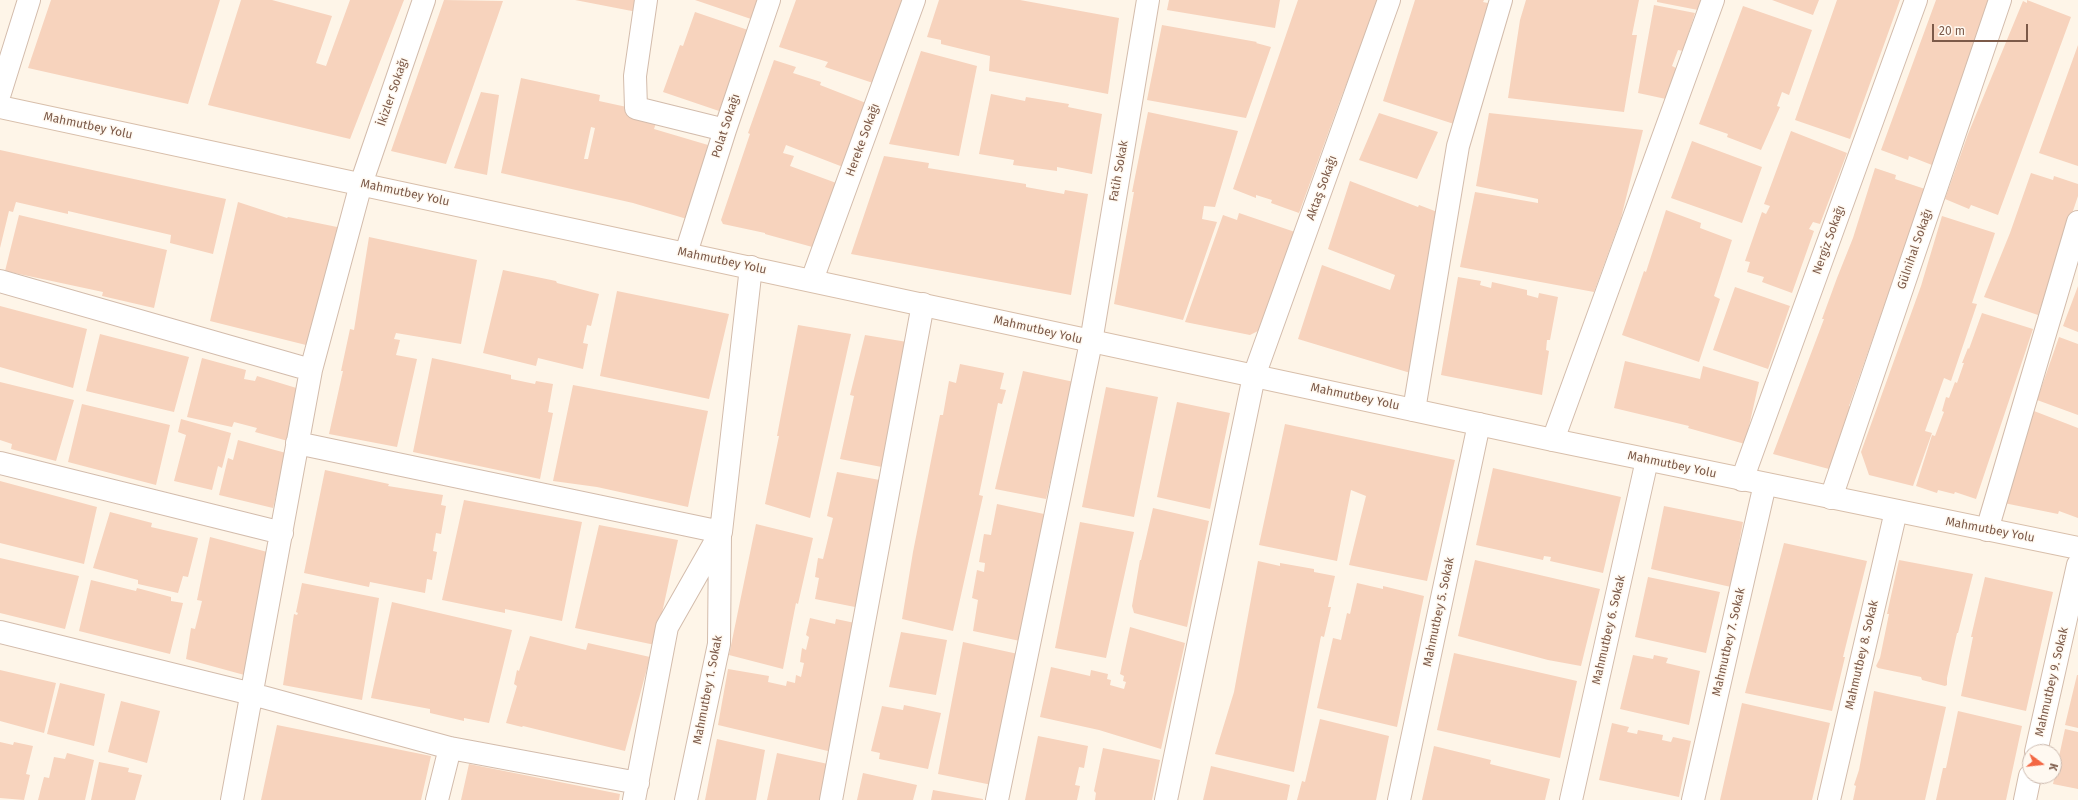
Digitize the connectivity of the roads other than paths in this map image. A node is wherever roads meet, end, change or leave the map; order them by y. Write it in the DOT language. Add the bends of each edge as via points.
graph roads {
  1 [pos="29,0"];
  2 [pos="424,0"];
  3 [pos="646,0"];
  4 [pos="769,0"];
  5 [pos="914,0"];
  6 [pos="1148,0"];
  7 [pos="1389,0"];
  8 [pos="1501,0"];
  9 [pos="1713,0"];
  10 [pos="1916,0"];
  11 [pos="2000,0"];
  12 [pos="0,93"];
  13 [pos="0,107"];
  14 [pos="725,130"];
  15 [pos="361,184"];
  16 [pos="2078,222"];
  17 [pos="686,253"];
  18 [pos="751,267"];
  19 [pos="812,280"];
  20 [pos="0,281"];
  21 [pos="923,304"];
  22 [pos="1091,342"];
  23 [pos="311,370"];
  24 [pos="1254,376"];
  25 [pos="1414,410"];
  26 [pos="1479,424"];
  27 [pos="1553,440"];
  28 [pos="298,443"];
  29 [pos="1647,460"];
  30 [pos="0,463"];
  31 [pos="1742,480"];
  32 [pos="1765,484"];
  33 [pos="1831,498"];
  34 [pos="1896,511"];
  35 [pos="1987,530"];
  36 [pos="720,532"];
  37 [pos="282,533"];
  38 [pos="2078,548"];
  39 [pos="2078,565"];
  40 [pos="0,632"];
  41 [pos="252,694"];
  42 [pos="2038,744"];
  43 [pos="450,748"];
  44 [pos="2028,784"];
  45 [pos="636,792"];
  46 [pos="232,800"];
  47 [pos="438,800"];
  48 [pos="686,800"];
  49 [pos="831,800"];
  50 [pos="997,800"];
  51 [pos="1166,800"];
  52 [pos="1399,800"];
  53 [pos="1571,800"];
  54 [pos="1693,800"];
  55 [pos="1829,800"];
  56 [pos="2025,800"];
  1 -- 12 [label="street"];
  2 -- 15 [label="street, İkizler Sokağı"];
  3 -- 14 [label="street" via="636,76 636,108"];
  4 -- 14 [label="street, Polat Sokağı"];
  5 -- 19 [label="street, Hereke Sokağı"];
  6 -- 22 [label="street, Fatih Sokak"];
  7 -- 24 [label="street, Aktaş Sokağı"];
  8 -- 25 [label="street" via="1458,146"];
  9 -- 27 [label="street"];
  10 -- 31 [label="street, Nergiz Sokağı"];
  11 -- 33 [label="street, Gülnihal Sokağı"];
  13 -- 15 [label="street, Mahmutbey Yolu"];
  14 -- 17 [label="street, Polat Sokağı"];
  15 -- 17 [label="street, Mahmutbey Yolu"];
  15 -- 23 [label="street, İkizler Sokağı"];
  16 -- 35 [label="street"];
  17 -- 18 [label="street, Mahmutbey Yolu"];
  18 -- 19 [label="street, Mahmutbey Yolu"];
  18 -- 36 [label="street, Mahmutbey 1. Sokak"];
  19 -- 21 [label="street, Mahmutbey Yolu"];
  20 -- 23 [label="street"];
  21 -- 22 [label="street, Mahmutbey Yolu"];
  21 -- 49 [label="street"];
  22 -- 24 [label="street, Mahmutbey Yolu"];
  22 -- 50 [label="street, Fatih Sokak"];
  23 -- 28 [label="street, İkizler Sokağı"];
  24 -- 25 [label="street, Mahmutbey Yolu"];
  24 -- 51 [label="street, Aktaş Sokağı"];
  25 -- 26 [label="street, Mahmutbey Yolu"];
  26 -- 27 [label="street, Mahmutbey Yolu"];
  26 -- 52 [label="street, Mahmutbey 5. Sokak"];
  27 -- 29 [label="street, Mahmutbey Yolu"];
  28 -- 36 [label="street"];
  28 -- 37 [label="street, İkizler Sokağı"];
  29 -- 31 [label="street, Mahmutbey Yolu"];
  29 -- 53 [label="street, Mahmutbey 6. Sokak"];
  30 -- 37 [label="street"];
  31 -- 32 [label="street, Mahmutbey Yolu"];
  32 -- 33 [label="street, Mahmutbey Yolu"];
  32 -- 54 [label="street, Mahmutbey 7. Sokak"];
  33 -- 34 [label="street, Mahmutbey Yolu"];
  34 -- 35 [label="street, Mahmutbey Yolu"];
  34 -- 55 [label="street, Mahmutbey 8. Sokak"];
  35 -- 38 [label="street, Mahmutbey Yolu"];
  36 -- 45 [label="street" via="667,627"];
  36 -- 48 [label="street, Mahmutbey 1. Sokak" via="719,644"];
  37 -- 41 [label="street, İkizler Sokağı"];
  39 -- 42 [label="street, Mahmutbey 9. Sokak"];
  40 -- 41 [label="street"];
  41 -- 43 [label="street"];
  41 -- 46 [label="street, İkizler Sokağı"];
  43 -- 45 [label="street"];
  43 -- 47 [label="street"];
  44 -- 56 [label="street"];
}
